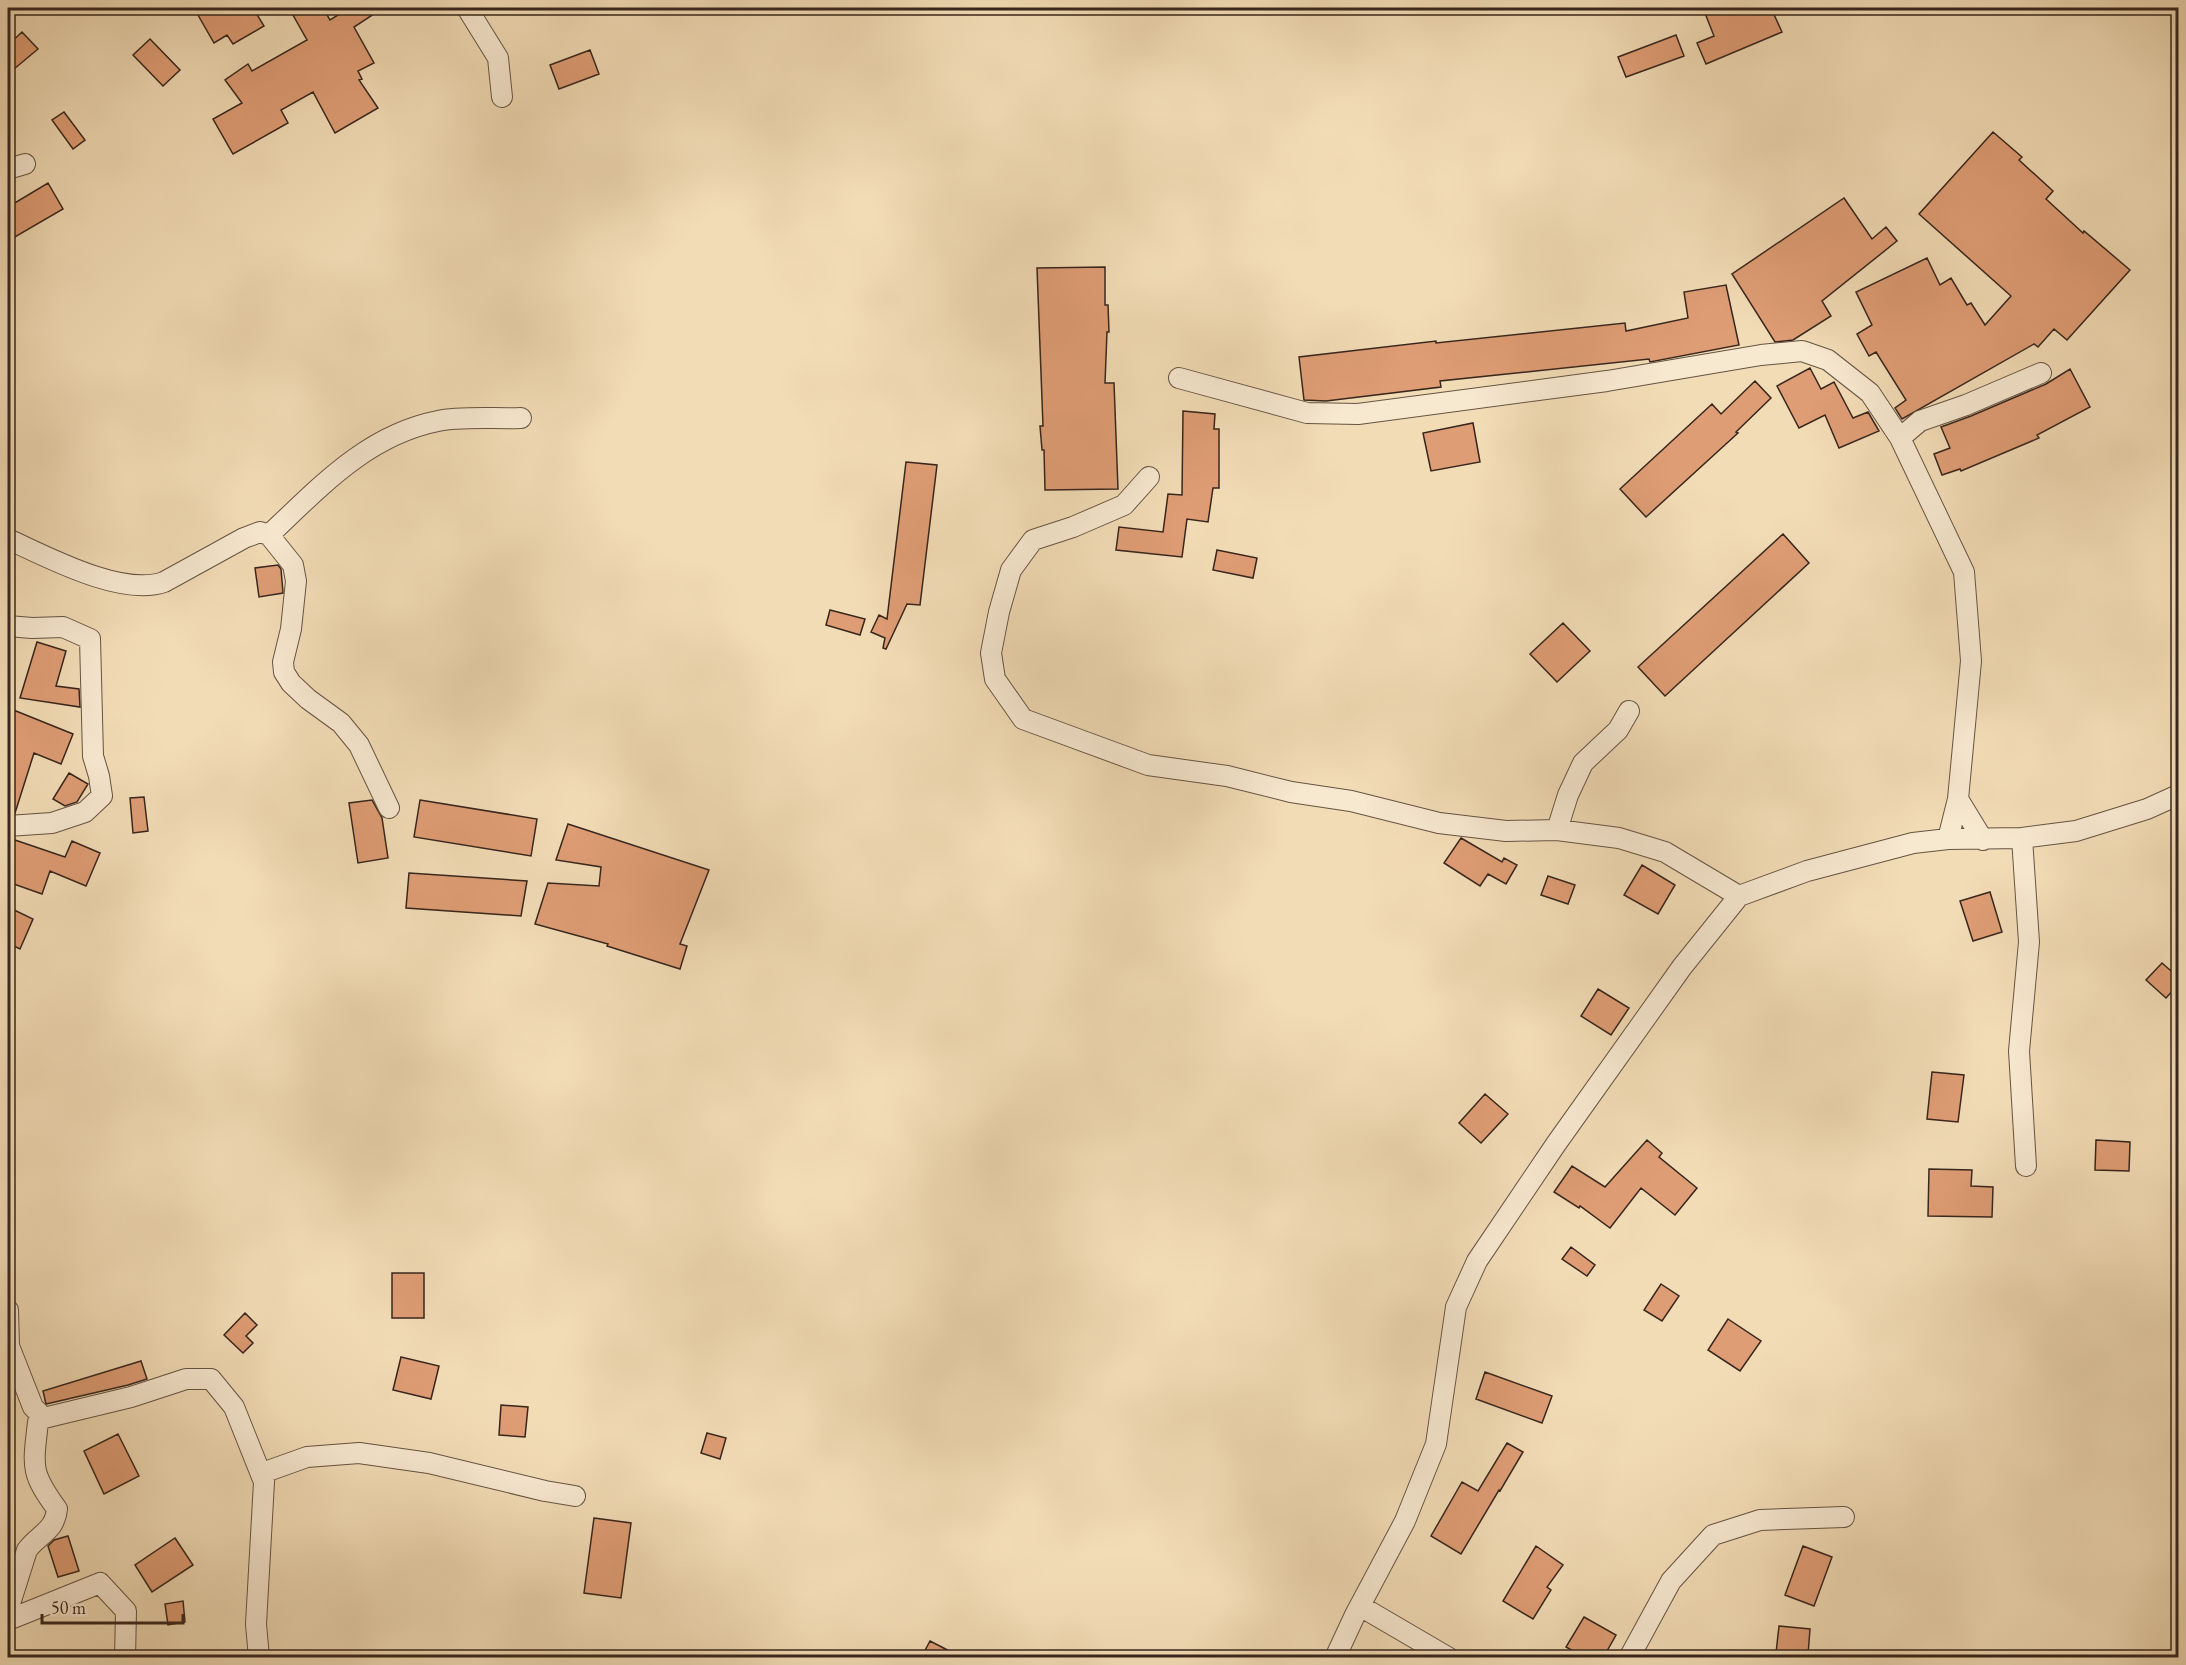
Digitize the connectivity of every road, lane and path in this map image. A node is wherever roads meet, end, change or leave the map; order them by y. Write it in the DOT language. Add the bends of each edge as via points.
graph roads {
  1 [pos="467,8"];
  2 [pos="502,97"];
  3 [pos="2041,373"];
  4 [pos="1179,378"];
  5 [pos="520,418"];
  6 [pos="1900,438"];
  7 [pos="1149,477"];
  8 [pos="269,535"];
  9 [pos="8,539"];
  10 [pos="8,626"];
  11 [pos="1629,711"];
  12 [pos="2178,795"];
  13 [pos="1958,799"];
  14 [pos="389,808"];
  15 [pos="8,826"];
  16 [pos="1557,830"];
  17 [pos="2022,838"];
  18 [pos="1948,839"];
  19 [pos="1983,840"];
  20 [pos="1739,896"];
  21 [pos="2026,1166"];
  22 [pos="8,1310"];
  23 [pos="44,1418"];
  24 [pos="264,1482"];
  25 [pos="575,1496"];
  26 [pos="1844,1518"];
  27 [pos="1360,1606"];
  28 [pos="8,1610"];
  29 [pos="8,1620"];
  30 [pos="125,1658"];
  31 [pos="259,1658"];
  32 [pos="1335,1658"];
  33 [pos="1449,1658"];
  34 [pos="1629,1658"];
  1 -- 2 [label="street" via="498,58"];
  3 -- 6 [label="street" via="1920,422"];
  4 -- 6 [label="street" via="1307,413 1358,414 1802,351 1828,360 1870,393"];
  5 -- 8 [label="street" via="440,420 397,433 340,468"];
  6 -- 13 [label="street" via="1964,572 1971,661"];
  7 -- 16 [label="street" via="1124,505 1033,540 1011,570 991,653 995,679 1023,719 1148,765 1227,776 1439,823 1506,831"];
  8 -- 9 [label="street" via="260,532 244,538 152,586 85,573"];
  8 -- 14 [label="street" via="293,565 296,581 284,672 308,699 341,723 359,745"];
  10 -- 15 [label="street" via="63,627 90,639 92,747 102,796 85,812 52,823"];
  11 -- 16 [label="street" via="1618,730 1583,763"];
  12 -- 17 [label="street" via="2076,831"];
  13 -- 18 [label="street"];
  13 -- 19 [label="street"];
  16 -- 20 [label="street" via="1619,838 1665,852"];
  17 -- 19 [label="street"];
  17 -- 21 [label="street" via="2029,942 2019,1051"];
  18 -- 19 [label="street"];
  18 -- 20 [label="street" via="1912,843 1807,871"];
  20 -- 27 [label="street" via="1682,967 1477,1261 1456,1307 1436,1444 1405,1521"];
  22 -- 23 [label="street" via="9,1346 33,1407"];
  23 -- 24 [label="street" via="186,1379 211,1379 234,1407"];
  23 -- 28 [label="street" via="38,1422 35,1470 38,1483 57,1513 52,1527 27,1550"];
  24 -- 25 [label="street" via="265,1472 307,1457 359,1453 429,1463"];
  24 -- 31 [label="street" via="256,1624"];
  26 -- 34 [label="street" via="1760,1520 1713,1535 1671,1581"];
  27 -- 32 [label="street"];
  27 -- 33 [label="street"];
  29 -- 30 [label="street" via="100,1583 126,1611"];
}
